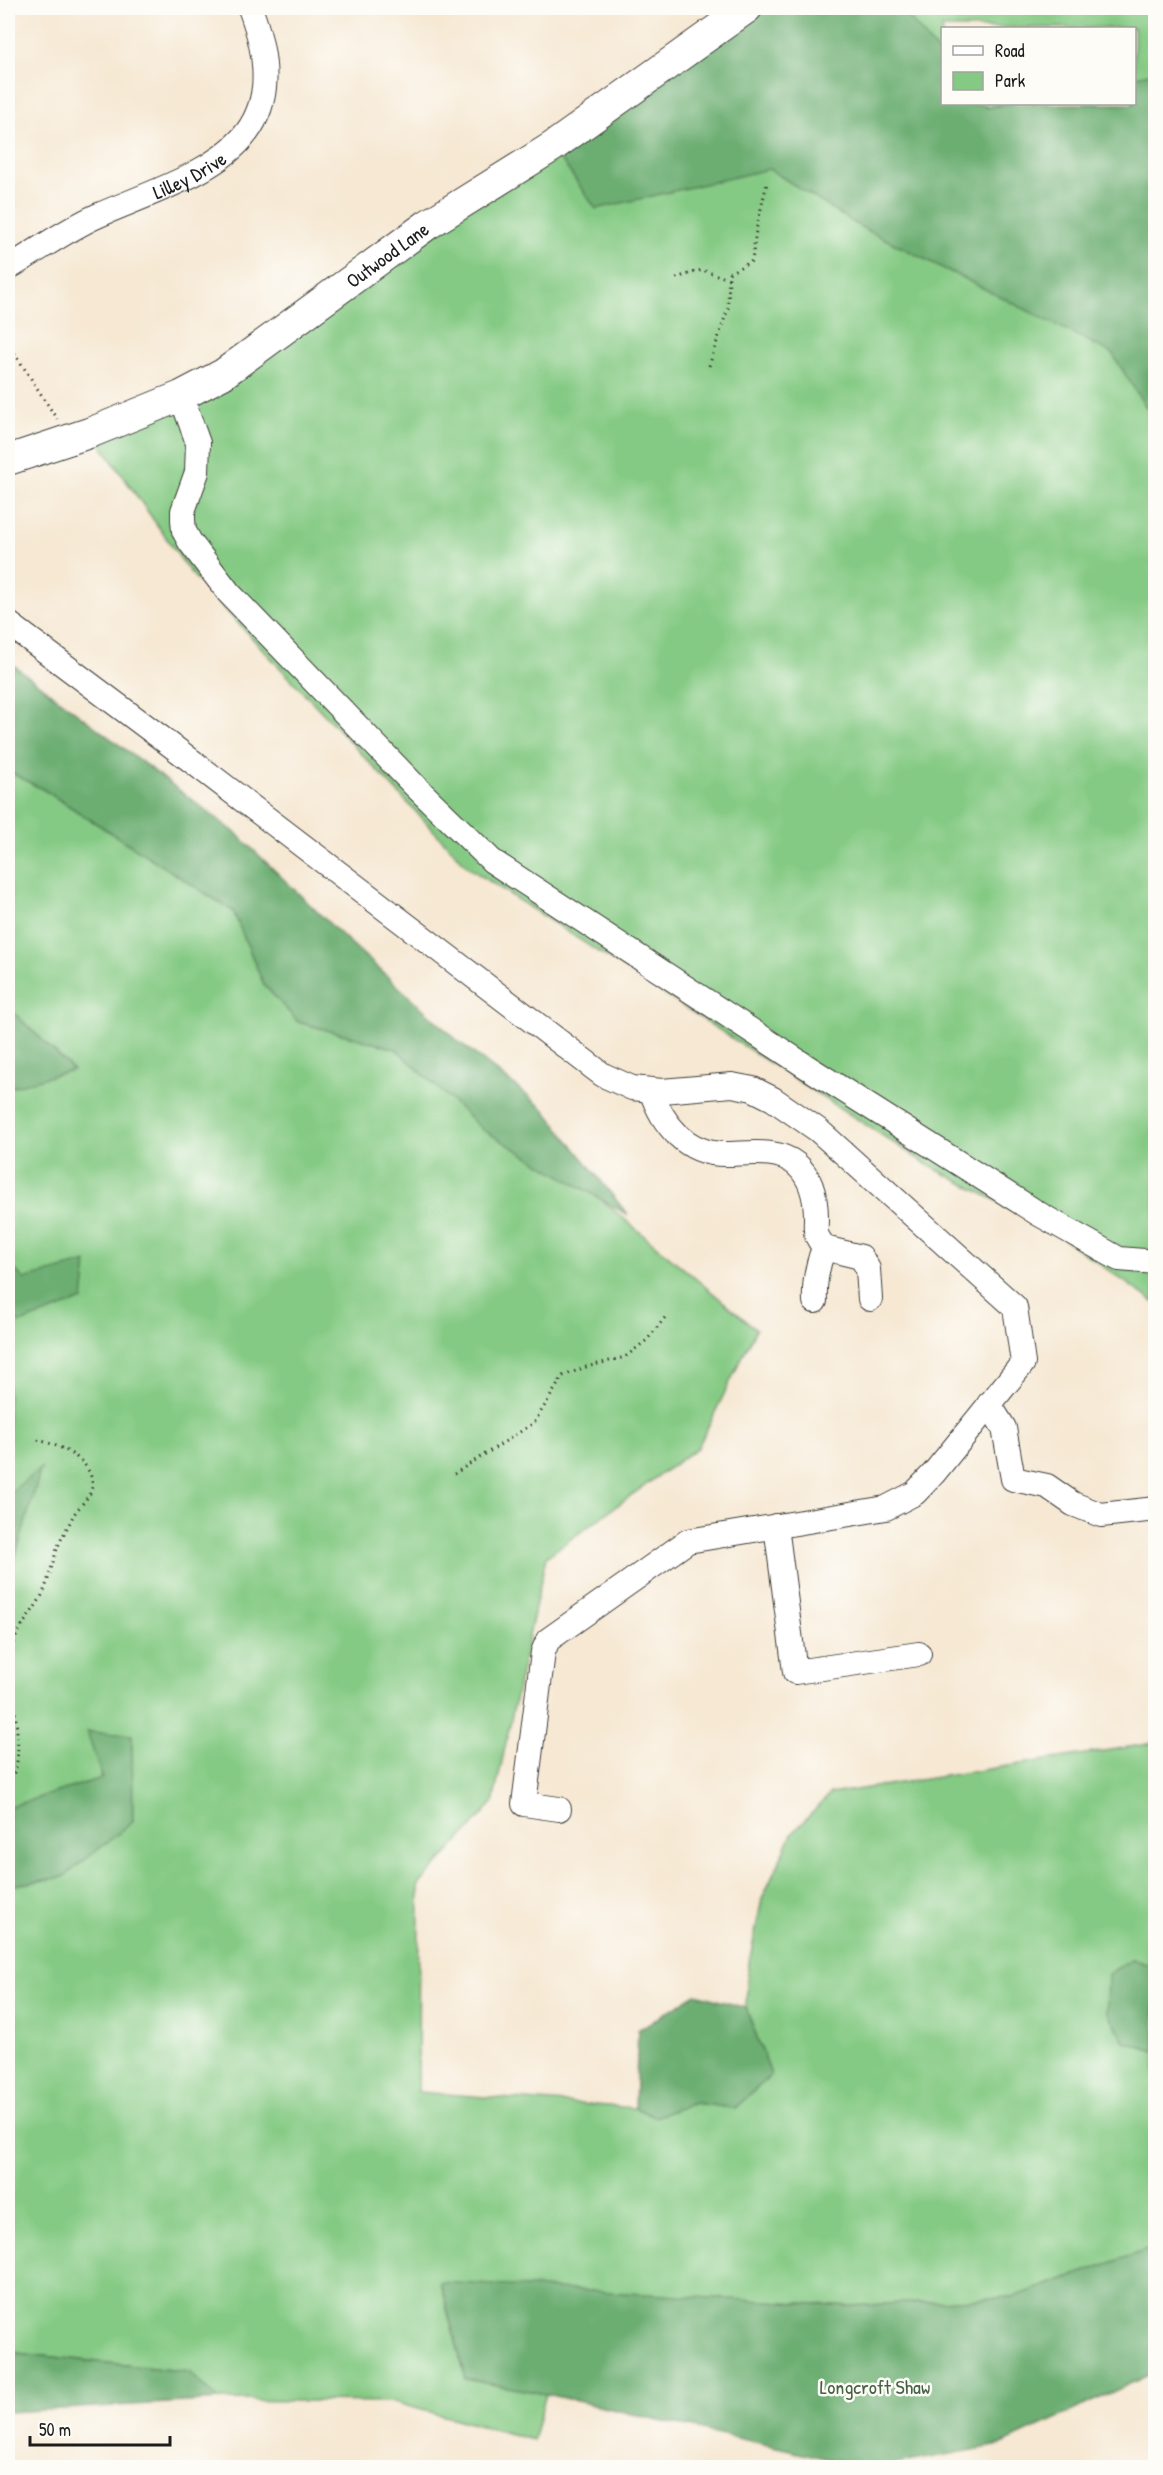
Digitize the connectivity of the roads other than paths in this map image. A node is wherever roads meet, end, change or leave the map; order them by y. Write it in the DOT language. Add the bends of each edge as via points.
graph roads {
  1 [pos="250,8"];
  2 [pos="747,8"];
  3 [pos="8,268"];
  4 [pos="181,396"];
  5 [pos="8,460"];
  6 [pos="8,623"];
  7 [pos="651,1090"];
  8 [pos="824,1248"];
  9 [pos="1155,1262"];
  10 [pos="870,1299"];
  11 [pos="815,1301"];
  12 [pos="989,1404"];
  13 [pos="1155,1509"];
  14 [pos="776,1526"];
  15 [pos="919,1654"];
  16 [pos="559,1809"];
  1 -- 3 [label="street, Lilley Drive" via="261,43 262,101 255,118 232,149 217,162 159,192 96,216"];
  2 -- 4 [label="main road, Outwood Lane" via="552,147 427,225 223,374"];
  4 -- 5 [label="main road, Outwood Lane"];
  4 -- 9 [label="street" via="198,443 197,472 183,511 184,531 190,542 229,593 492,861 1040,1214 1119,1260"];
  6 -- 7 [label="street" via="603,1075 632,1088"];
  7 -- 8 [label="street" via="657,1110 669,1126 685,1141 706,1152 773,1154 794,1162 807,1175 813,1190 816,1234"];
  7 -- 12 [label="street" via="732,1085 753,1089 773,1099 818,1130 1015,1306 1023,1362"];
  8 -- 10 [label="street" via="861,1257 868,1269"];
  8 -- 11 [label="street" via="814,1285"];
  12 -- 13 [label="street" via="1004,1428 1013,1479 1047,1486 1073,1504 1101,1515"];
  12 -- 14 [label="street" via="915,1492 886,1508"];
  14 -- 15 [label="street" via="795,1672"];
  14 -- 16 [label="street" via="688,1540 548,1640 543,1652 524,1804"];
}
